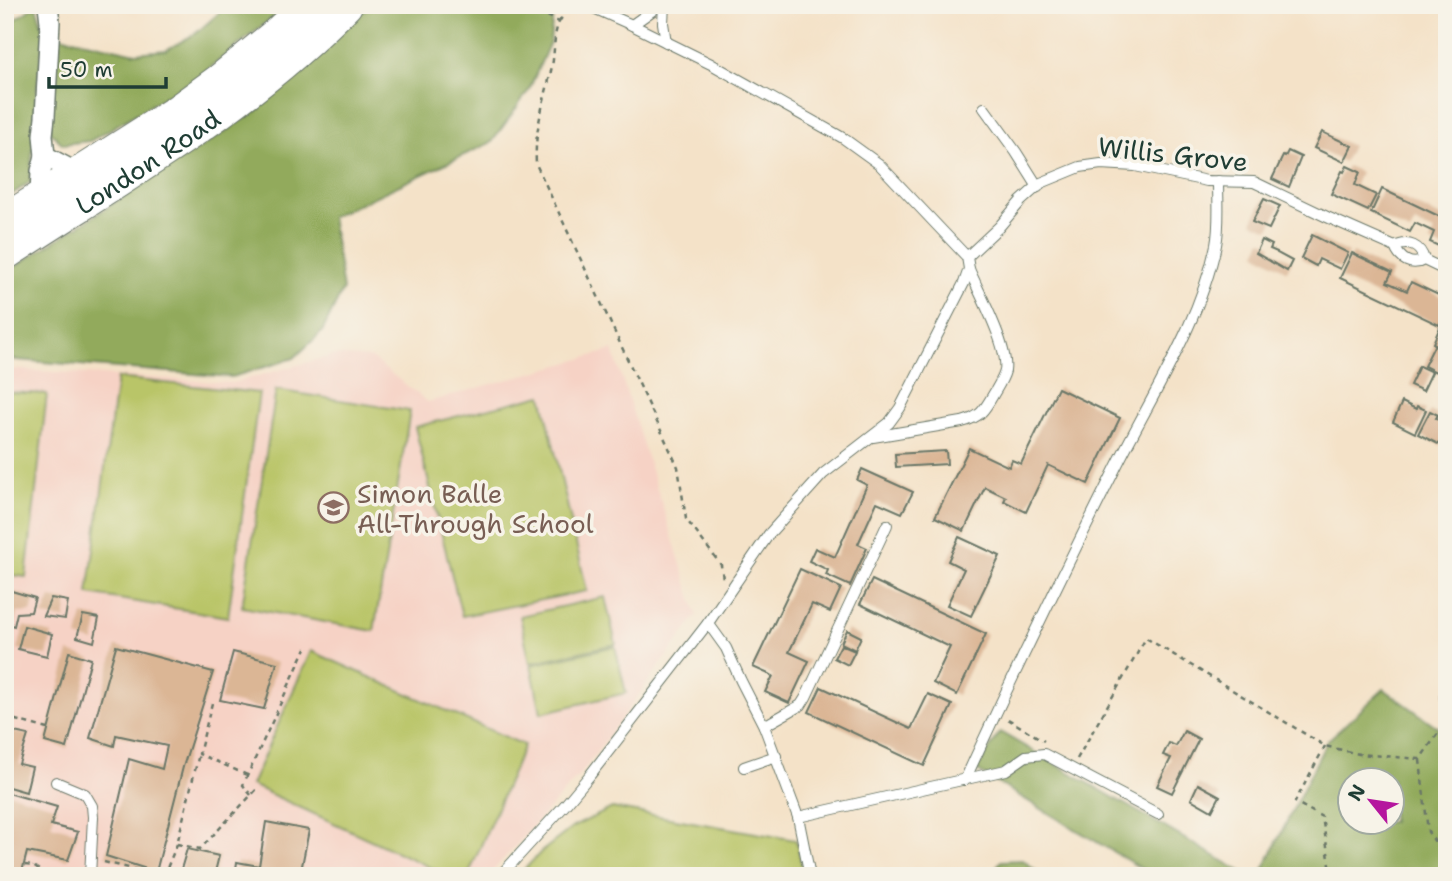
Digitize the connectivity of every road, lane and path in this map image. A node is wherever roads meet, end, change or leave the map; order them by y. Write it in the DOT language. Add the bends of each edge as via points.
graph roads {
  1 [pos="48,5"];
  2 [pos="308,5"];
  3 [pos="346,5"];
  4 [pos="531,5"];
  5 [pos="570,5"];
  6 [pos="587,5"];
  7 [pos="662,5"];
  8 [pos="559,22"];
  9 [pos="632,25"];
  10 [pos="666,42"];
  11 [pos="984,108"];
  12 [pos="45,156"];
  13 [pos="79,174"];
  14 [pos="1218,181"];
  15 [pos="1038,187"];
  16 [pos="40,197"];
  17 [pos="5,220"];
  18 [pos="1395,247"];
  19 [pos="5,254"];
  20 [pos="967,257"];
  21 [pos="1424,260"];
  22 [pos="969,269"];
  23 [pos="1447,271"];
  24 [pos="872,437"];
  25 [pos="887,525"];
  26 [pos="724,600"];
  27 [pos="708,623"];
  28 [pos="1447,634"];
  29 [pos="1445,640"];
  30 [pos="306,648"];
  31 [pos="212,703"];
  32 [pos="996,712"];
  33 [pos="5,716"];
  34 [pos="764,726"];
  35 [pos="48,729"];
  36 [pos="1053,746"];
  37 [pos="1325,746"];
  38 [pos="199,754"];
  39 [pos="776,756"];
  40 [pos="1420,759"];
  41 [pos="1076,760"];
  42 [pos="744,767"];
  43 [pos="247,775"];
  44 [pos="965,780"];
  45 [pos="56,782"];
  46 [pos="257,789"];
  47 [pos="251,795"];
  48 [pos="1158,814"];
  49 [pos="798,817"];
  50 [pos="177,844"];
  51 [pos="90,858"];
  52 [pos="1447,859"];
  53 [pos="25,865"];
  54 [pos="33,866"];
  55 [pos="166,874"];
  56 [pos="31,876"];
  57 [pos="48,876"];
  58 [pos="90,876"];
  59 [pos="499,876"];
  60 [pos="810,876"];
  61 [pos="1332,876"];
  1 -- 12 [label="street"];
  2 -- 13 [label="highway, London Road" via="221,79"];
  3 -- 19 [label="highway, London Road" via="232,105"];
  4 -- 8 [label="path"];
  5 -- 8 [label="path"];
  6 -- 9 [label="lane"];
  7 -- 9 [label="lane"];
  7 -- 10 [label="lane"];
  8 -- 26 [label="path" via="535,143 536,164 678,467 686,519 721,565"];
  9 -- 10 [label="lane"];
  10 -- 20 [label="lane" via="843,138 878,164"];
  11 -- 15 [label="lane"];
  12 -- 13 [label="street"];
  12 -- 16 [label="street"];
  13 -- 16 [label="highway, London Road"];
  14 -- 15 [label="lane, Willis Grove" via="1101,164 1080,167"];
  14 -- 18 [label="lane, Willis Grove" via="1254,182"];
  14 -- 32 [label="lane" via="1217,242 1206,285"];
  15 -- 20 [label="lane, Willis Grove"];
  16 -- 17 [label="highway, London Road"];
  18 -- 21 [label="lane, Willis Grove" via="1406,261"];
  18 -- 21 [label="lane, Willis Grove" via="1416,247"];
  20 -- 22 [label="lane"];
  21 -- 23 [label="lane, Willis Grove"];
  22 -- 24 [label="lane" via="900,408"];
  22 -- 24 [label="lane" via="1005,360 1005,373 987,406 976,418 962,422"];
  24 -- 26 [label="lane" via="823,474 769,534"];
  25 -- 34 [label="lane" via="807,697"];
  26 -- 27 [label="lane"];
  27 -- 34 [label="lane" via="726,648"];
  27 -- 59 [label="lane" via="590,775"];
  28 -- 29 [label="path"];
  29 -- 40 [label="path" via="1441,729"];
  30 -- 43 [label="path"];
  31 -- 38 [label="path"];
  32 -- 36 [label="path"];
  32 -- 44 [label="lane"];
  33 -- 35 [label="path"];
  34 -- 39 [label="lane"];
  37 -- 40 [label="path"];
  37 -- 41 [label="path" via="1146,638"];
  37 -- 61 [label="path" via="1295,802 1322,817"];
  38 -- 43 [label="path"];
  38 -- 50 [label="path"];
  39 -- 42 [label="lane"];
  39 -- 49 [label="lane"];
  40 -- 52 [label="path" via="1428,832"];
  43 -- 47 [label="path" via="243,785"];
  44 -- 48 [label="lane" via="1006,770 1026,756 1044,754"];
  44 -- 49 [label="lane"];
  45 -- 51 [label="lane" via="85,794 92,806"];
  46 -- 47 [label="path"];
  47 -- 50 [label="path" via="200,849"];
  49 -- 60 [label="lane"];
  50 -- 55 [label="path"];
  51 -- 55 [label="path"];
  51 -- 58 [label="lane"];
  53 -- 54 [label="path"];
  54 -- 56 [label="path"];
  54 -- 57 [label="path"];
}
